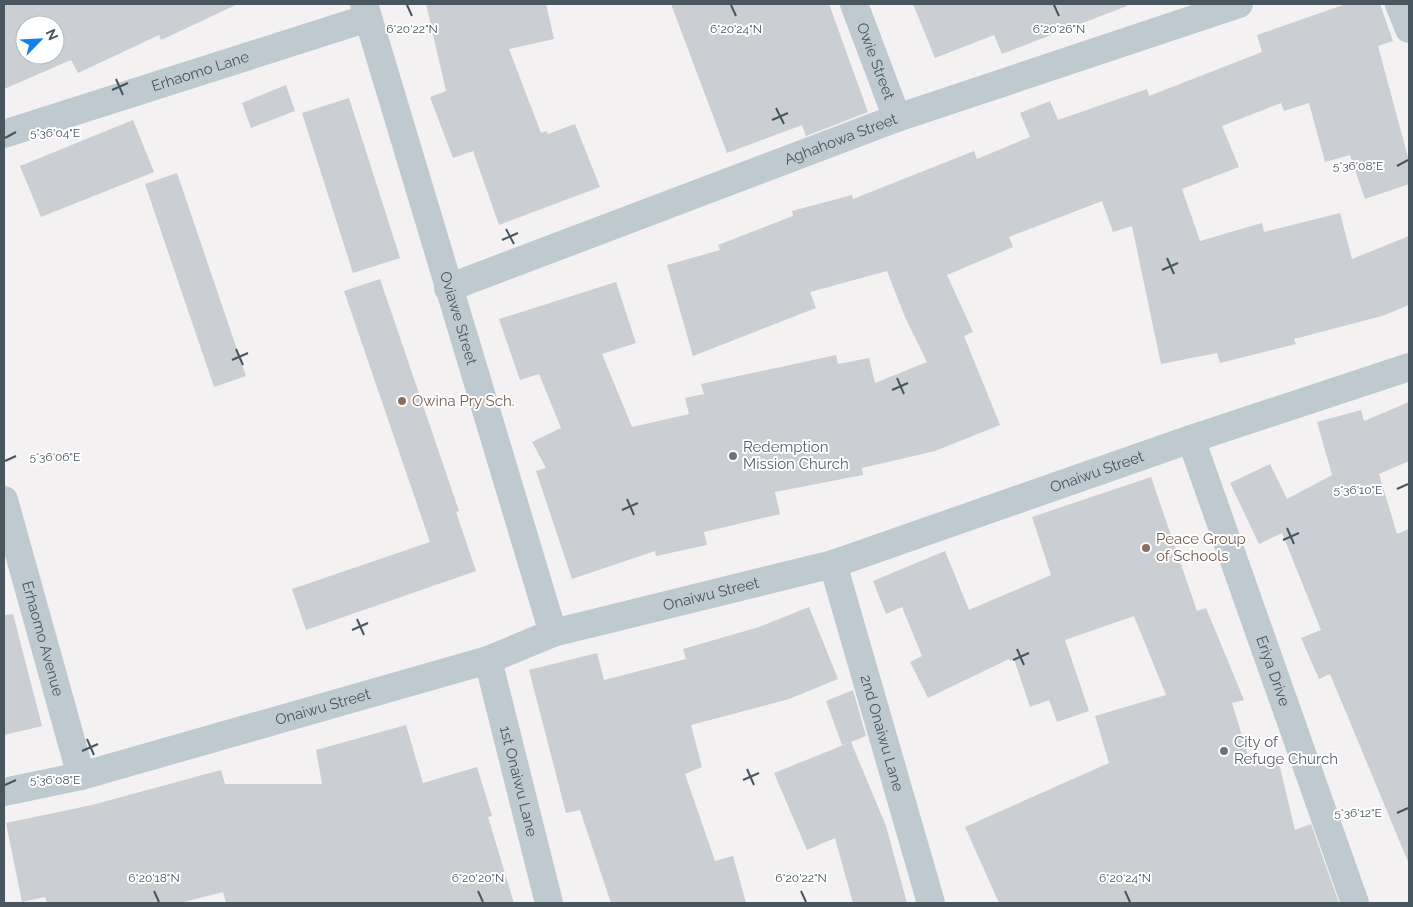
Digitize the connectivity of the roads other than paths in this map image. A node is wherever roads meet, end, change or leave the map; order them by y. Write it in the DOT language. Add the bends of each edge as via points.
graph roads {
  1 [pos="854,4"];
  2 [pos="1239,4"];
  3 [pos="1399,4"];
  4 [pos="366,11"];
  5 [pos="1409,29"];
  6 [pos="898,118"];
  7 [pos="4,134"];
  8 [pos="448,288"];
  9 [pos="1409,367"];
  10 [pos="1190,439"];
  11 [pos="4,500"];
  12 [pos="833,564"];
  13 [pos="553,633"];
  14 [pos="488,660"];
  15 [pos="81,776"];
  16 [pos="4,792"];
  17 [pos="549,903"];
  18 [pos="931,903"];
  19 [pos="1355,903"];
  1 -- 6 [label="street, Owie Street"];
  2 -- 6 [label="street, Aghahowa Street"];
  3 -- 5 [label="street"];
  4 -- 7 [label="street, Erhaomo Lane"];
  4 -- 8 [label="street, Oviawe Street"];
  6 -- 8 [label="street, Aghahowa Street"];
  8 -- 13 [label="street, Oviawe Street"];
  9 -- 10 [label="street, Onaiwu Street"];
  10 -- 12 [label="street, Onaiwu Street"];
  10 -- 19 [label="street, Eriya Drive"];
  11 -- 15 [label="street, Erhaomo Avenue"];
  12 -- 13 [label="street, Onaiwu Street"];
  12 -- 18 [label="street, 2nd Onaiwu Lane"];
  13 -- 14 [label="street, Onaiwu Street"];
  14 -- 15 [label="street, Onaiwu Street"];
  14 -- 17 [label="street, 1st Onaiwu Lane"];
  15 -- 16 [label="street, Onaiwu Street"];
}
